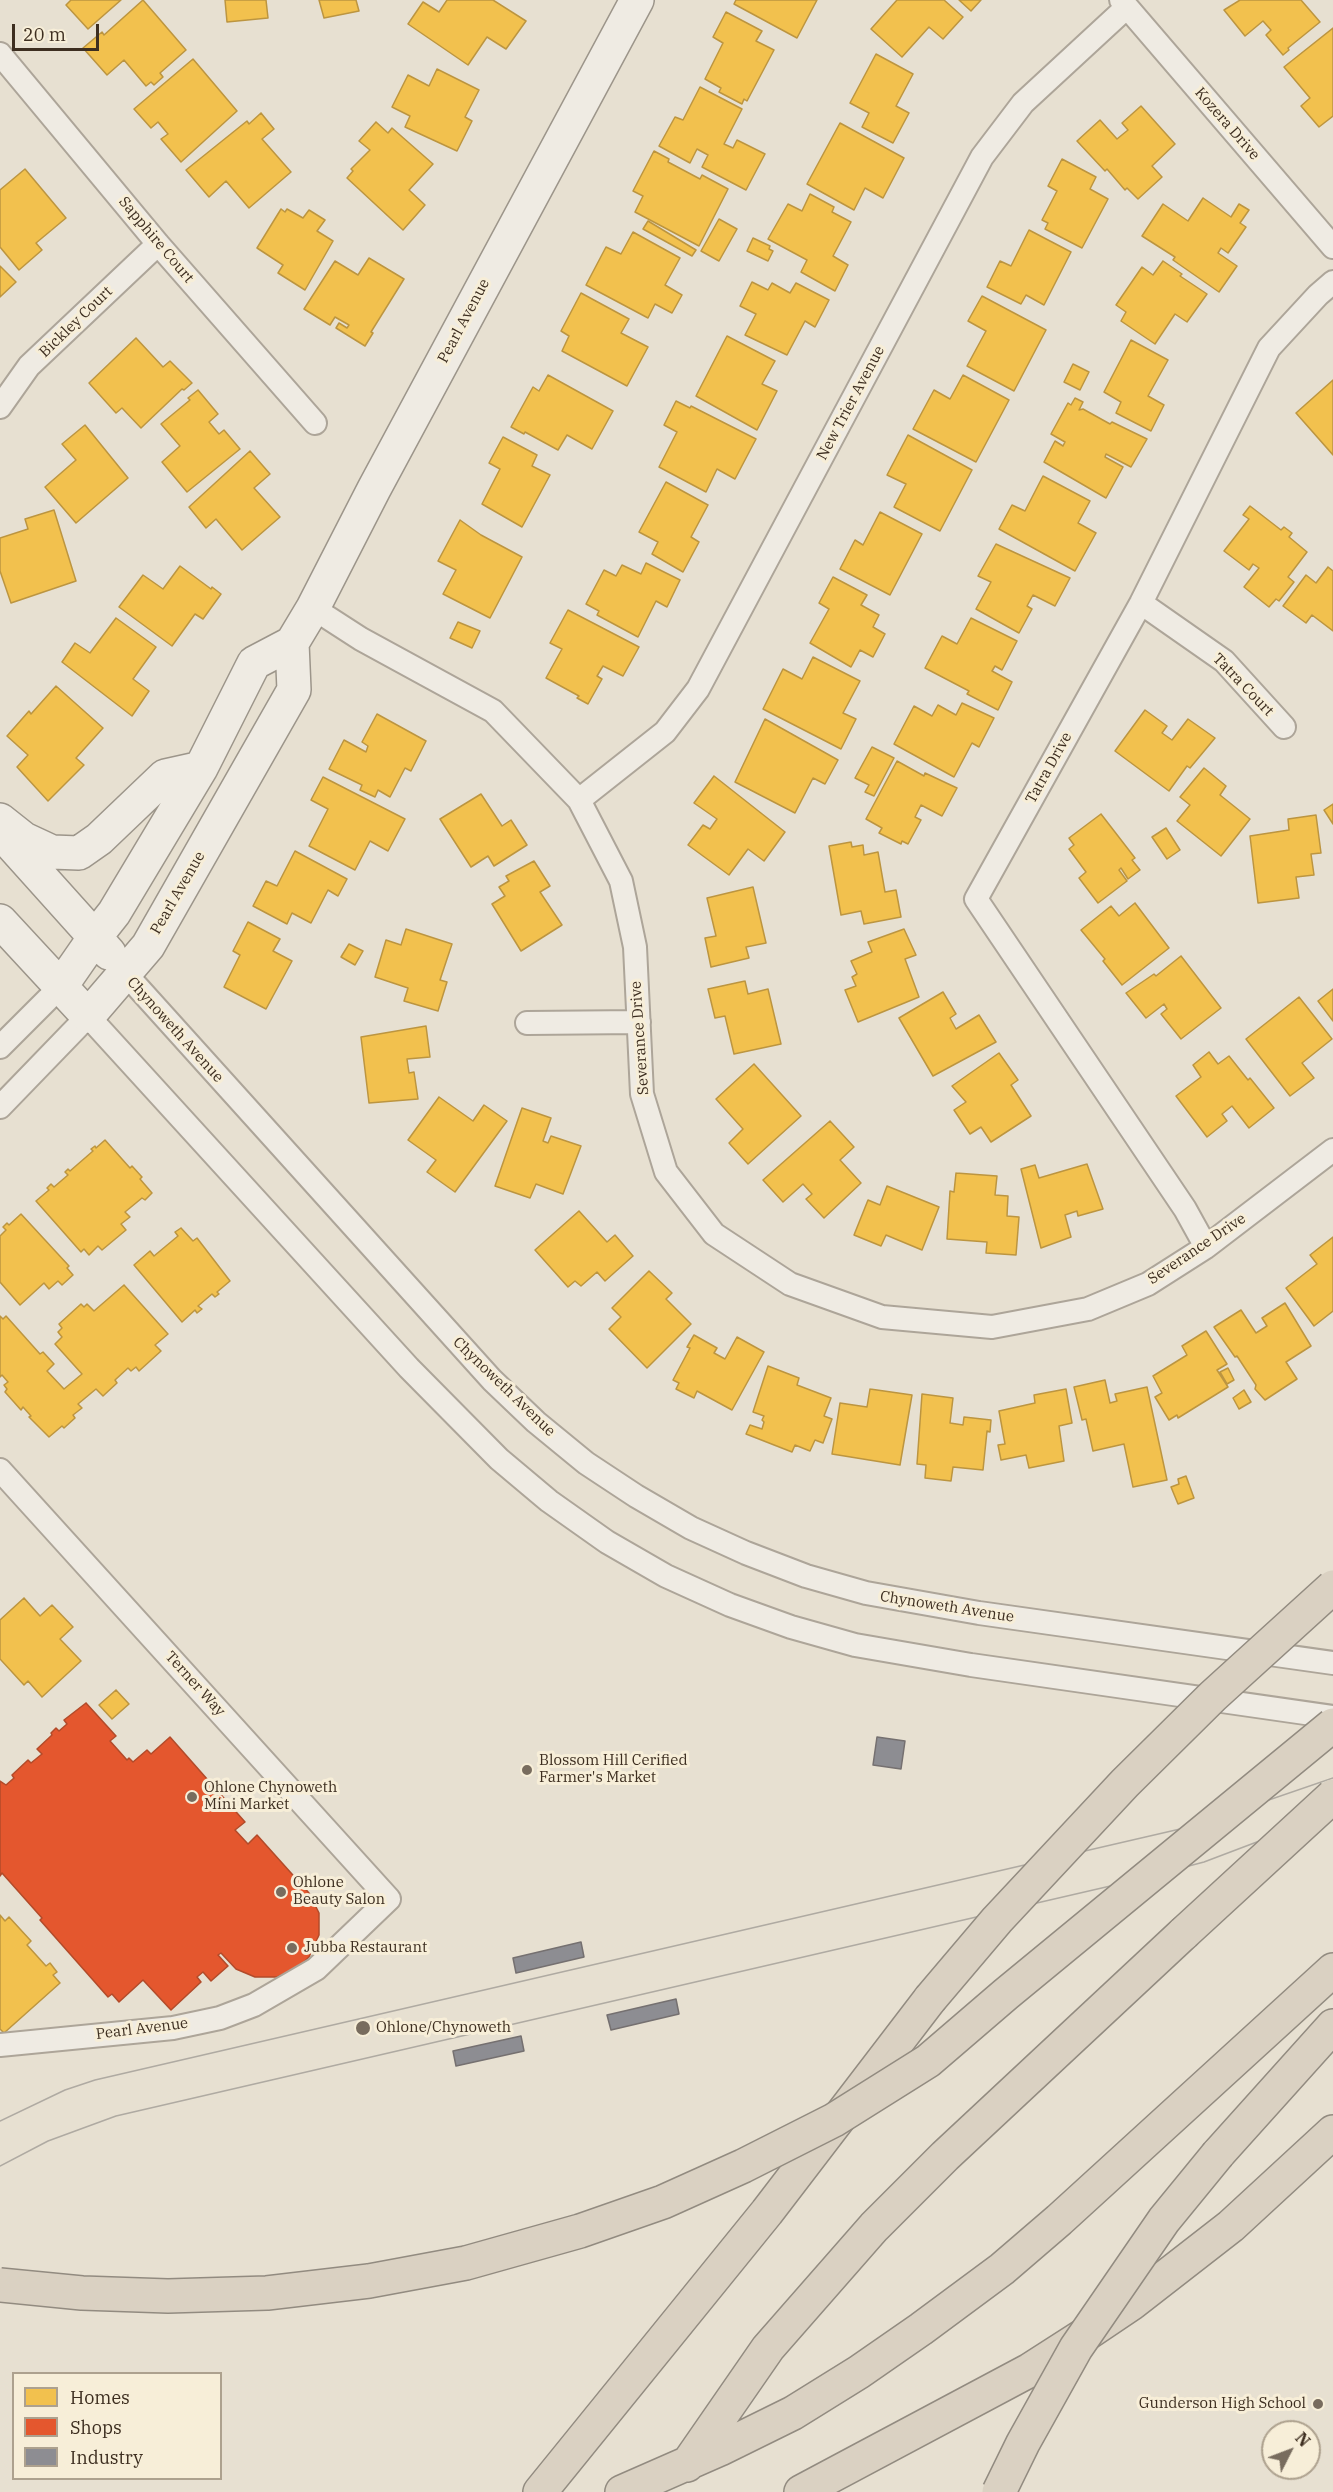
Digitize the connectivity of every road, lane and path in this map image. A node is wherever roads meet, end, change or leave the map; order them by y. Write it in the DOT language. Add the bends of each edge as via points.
graph roads {
  1 [pos="637,0"];
  2 [pos="1124,3"];
  3 [pos="0,54"];
  4 [pos="158,244"];
  5 [pos="1333,247"];
  6 [pos="1333,282"];
  7 [pos="0,407"];
  8 [pos="315,423"];
  9 [pos="1141,603"];
  10 [pos="313,608"];
  11 [pos="292,643"];
  12 [pos="1284,727"];
  13 [pos="201,768"];
  14 [pos="579,800"];
  15 [pos="0,820"];
  16 [pos="0,832"];
  17 [pos="0,921"];
  18 [pos="94,937"];
  19 [pos="124,972"];
  20 [pos="61,986"];
  21 [pos="88,1016"];
  22 [pos="639,1022"];
  23 [pos="527,1023"];
  24 [pos="0,1047"];
  25 [pos="0,1107"];
  26 [pos="1333,1150"];
  27 [pos="1206,1247"];
  28 [pos="0,1470"];
  29 [pos="1333,1587"];
  30 [pos="1333,1664"];
  31 [pos="1333,1717"];
  32 [pos="1333,1725"];
  33 [pos="1333,1796"];
  34 [pos="389,1899"];
  35 [pos="1333,1970"];
  36 [pos="1333,2026"];
  37 [pos="0,2045"];
  38 [pos="1333,2132"];
  39 [pos="0,2285"];
  40 [pos="540,2492"];
  41 [pos="622,2492"];
  42 [pos="671,2492"];
  43 [pos="801,2492"];
  44 [pos="999,2492"];
  1 -- 10 [label="street, Pearl Avenue"];
  2 -- 5 [label="street, Kozera Drive"];
  2 -- 14 [label="street, New Trier Avenue" via="1023,103 982,158 698,689 665,732"];
  3 -- 4 [label="street, Sapphire Court"];
  4 -- 7 [label="street, Bickley Court" via="29,366"];
  4 -- 8 [label="street, Sapphire Court"];
  6 -- 9 [label="street, Tatra Drive" via="1269,348"];
  9 -- 12 [label="street, Tatra Court" via="1224,661"];
  9 -- 27 [label="street, Tatra Drive" via="976,899 1185,1209"];
  10 -- 11 [label="street, Pearl Avenue"];
  10 -- 14 [label="street, Severance Drive" via="361,639 493,711"];
  11 -- 13 [label="street" via="254,663"];
  11 -- 19 [label="street, Pearl Avenue" via="294,690 148,946"];
  13 -- 15 [label="street" via="165,776 79,853 52,852"];
  13 -- 18 [label="street" via="114,913"];
  14 -- 22 [label="street, Severance Drive" via="621,881 635,947"];
  16 -- 18 [label="street, Chynoweth Avenue"];
  17 -- 20 [label="street"];
  18 -- 19 [label="street, Chynoweth Avenue"];
  18 -- 20 [label="street"];
  19 -- 21 [label="street, Pearl Avenue"];
  19 -- 30 [label="street, Chynoweth Avenue" via="492,1380 586,1463 681,1522 746,1554 866,1593"];
  20 -- 21 [label="street"];
  20 -- 24 [label="street"];
  21 -- 25 [label="street, Pearl Avenue"];
  21 -- 31 [label="street" via="460,1422 499,1460 606,1542 730,1605 855,1645"];
  22 -- 23 [label="street"];
  22 -- 27 [label="street, Severance Drive" via="642,1094 666,1172 714,1234 790,1284 882,1317 992,1327 1088,1309 1148,1284"];
  26 -- 27 [label="street, Severance Drive"];
  28 -- 34 [label="street, Terner Way"];
  29 -- 40 [label="highway, bridge" via="1221,1688 1110,1798 996,1920"];
  32 -- 39 [label="highway, bridge" via="928,2061 834,2120 663,2202 580,2231 466,2263 369,2281 267,2293 168,2296"];
  33 -- 42 [label="highway, bridge" via="945,2156 874,2227 768,2348"];
  34 -- 37 [label="street, Pearl Avenue" via="316,1969 279,1992 220,2018 173,2028"];
  35 -- 41 [label="highway" via="1059,2220 1002,2269 913,2335 793,2413"];
  36 -- 44 [label="highway, bridge" via="1164,2220 1076,2349"];
  38 -- 43 [label="highway" via="1231,2226 1093,2329 1030,2370"];
}
